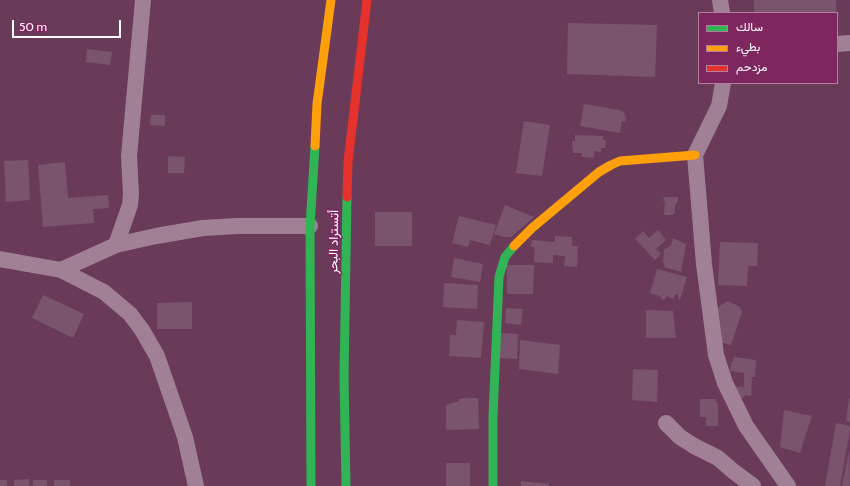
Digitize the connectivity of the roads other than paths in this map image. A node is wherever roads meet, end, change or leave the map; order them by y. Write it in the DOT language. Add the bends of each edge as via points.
graph roads {
  1 [pos="143,0"];
  2 [pos="331,0"];
  3 [pos="367,0"];
  4 [pos="720,0"];
  5 [pos="722,12"];
  6 [pos="850,43"];
  7 [pos="838,44"];
  8 [pos="723,84"];
  9 [pos="695,155"];
  10 [pos="310,226"];
  11 [pos="116,245"];
  12 [pos="0,259"];
  13 [pos="61,270"];
  14 [pos="666,423"];
  15 [pos="196,486"];
  16 [pos="312,486"];
  17 [pos="346,486"];
  18 [pos="493,486"];
  19 [pos="753,486"];
  20 [pos="788,486"];
  1 -- 11 [label="street" via="129,156 130,205"];
  2 -- 10 [label="main road, أتستراد البحر" via="317,104"];
  3 -- 17 [label="main road, أتستراد البحر" via="348,162 344,376"];
  4 -- 5 [label="street"];
  6 -- 7 [label="street"];
  8 -- 9 [label="street" via="720,106"];
  9 -- 18 [label="main road" via="620,161 611,165 599,172 532,228 505,257 499,276"];
  9 -- 20 [label="street" via="704,264 716,354 724,383 746,426"];
  10 -- 11 [label="street" via="203,228"];
  10 -- 16 [label="main road, أتستراد البحر"];
  11 -- 13 [label="street"];
  12 -- 13 [label="street"];
  13 -- 15 [label="street" via="115,300 142,330 157,356 177,412"];
  14 -- 19 [label="street" via="680,437 718,458"];
}
